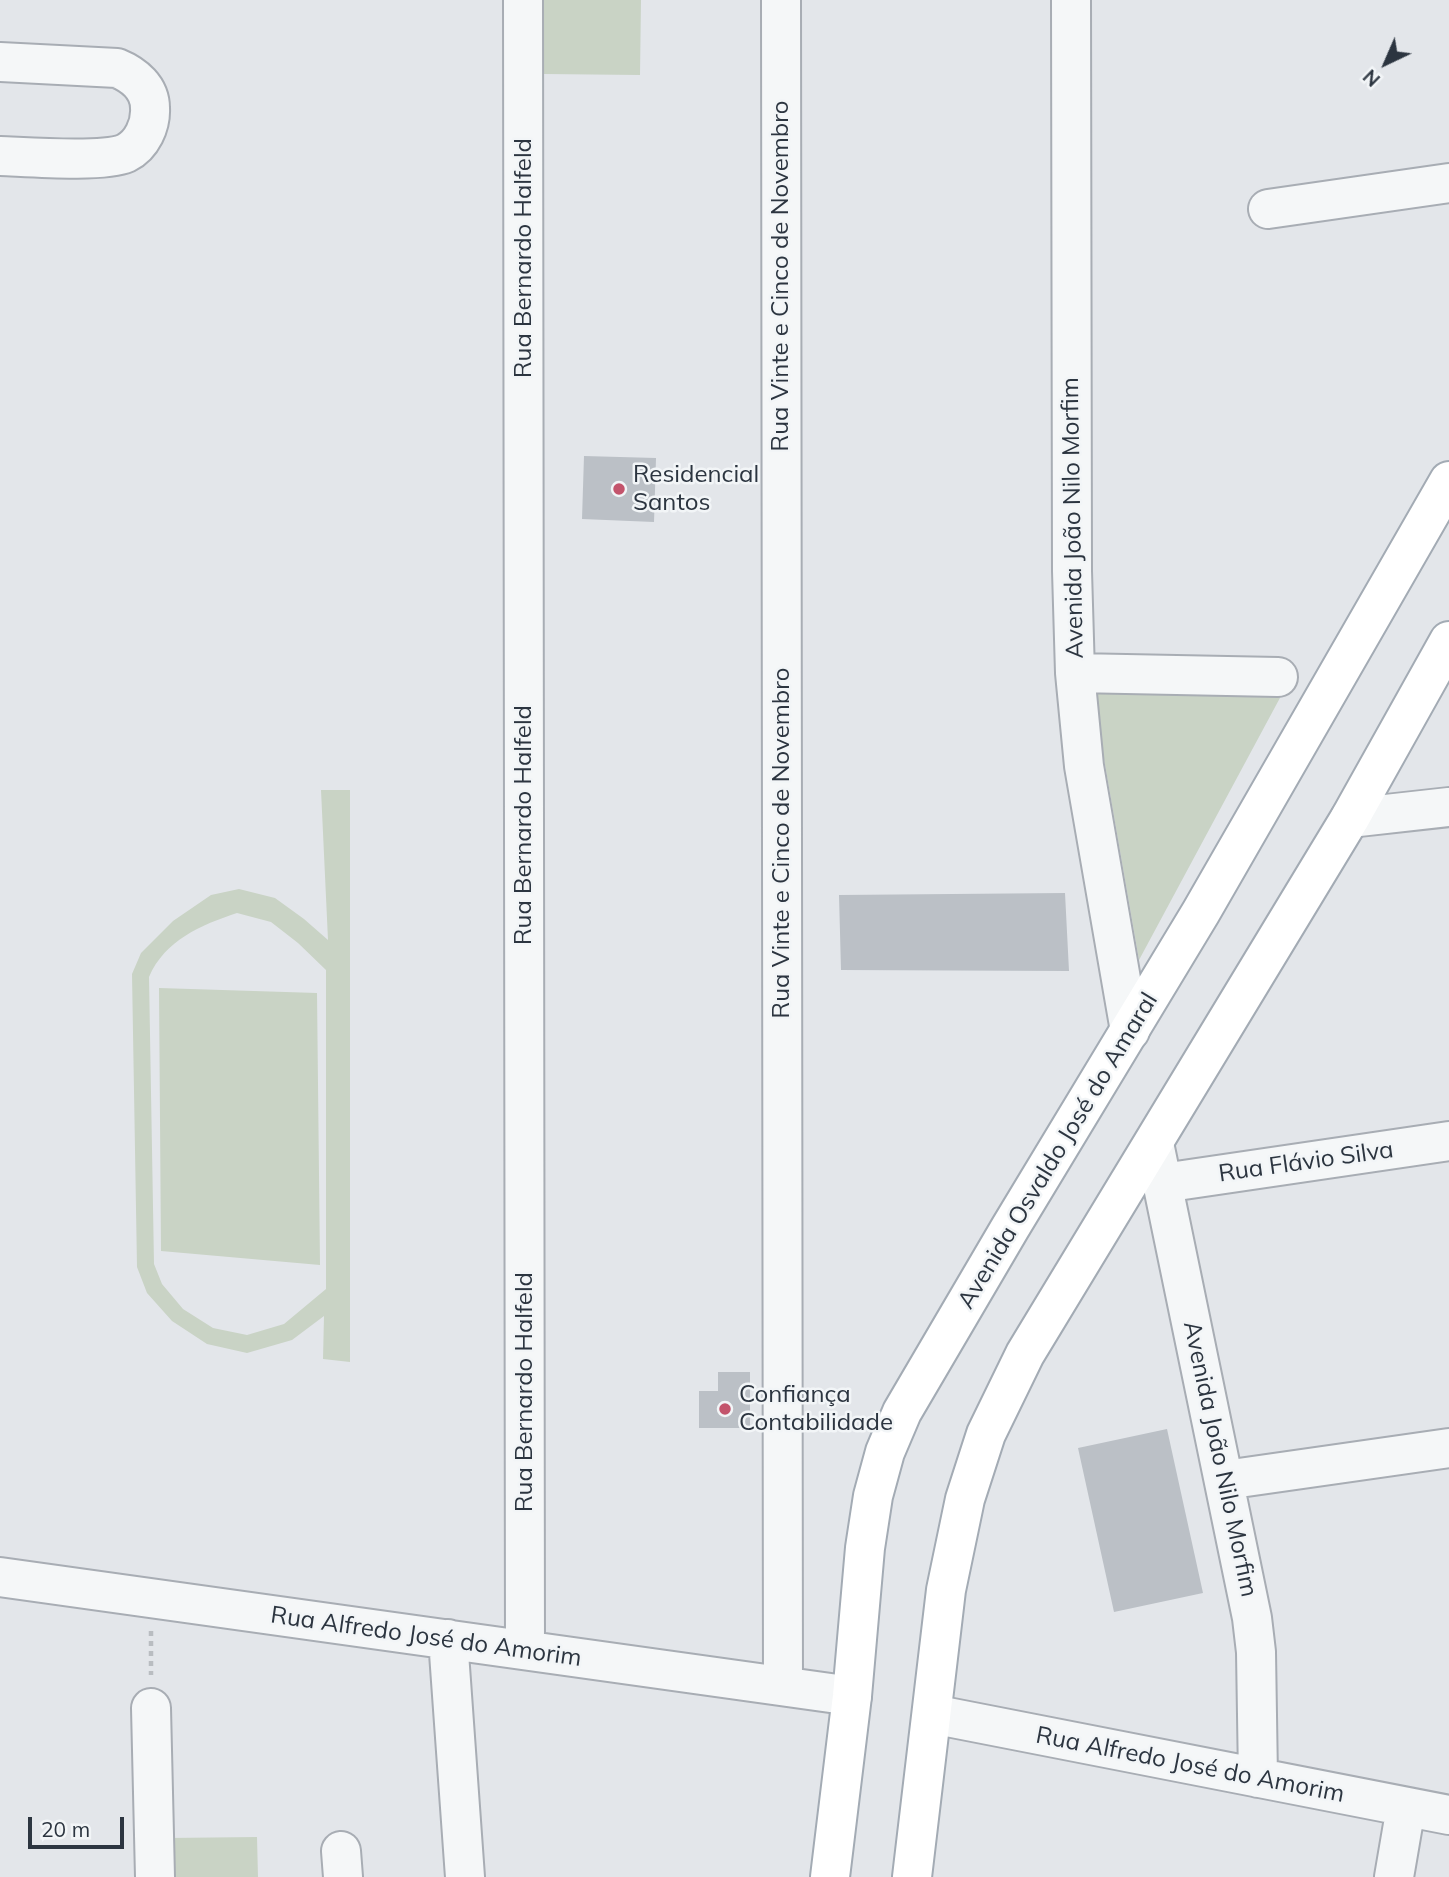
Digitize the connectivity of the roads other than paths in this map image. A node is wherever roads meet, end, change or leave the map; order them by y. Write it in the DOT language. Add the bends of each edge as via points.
graph roads {
  1 [pos="523,0"];
  2 [pos="781,0"];
  3 [pos="1071,0"];
  4 [pos="0,62"];
  5 [pos="0,156"];
  6 [pos="1449,183"];
  7 [pos="1268,209"];
  8 [pos="1449,481"];
  9 [pos="1449,641"];
  10 [pos="1075,673"];
  11 [pos="1278,677"];
  12 [pos="1449,807"];
  13 [pos="1350,818"];
  14 [pos="1130,1031"];
  15 [pos="1449,1141"];
  16 [pos="1154,1143"];
  17 [pos="1163,1182"];
  18 [pos="1449,1448"];
  19 [pos="1225,1480"];
  20 [pos="0,1577"];
  21 [pos="448,1639"];
  22 [pos="526,1650"];
  23 [pos="783,1686"];
  24 [pos="852,1696"];
  25 [pos="152,1707"];
  26 [pos="932,1714"];
  27 [pos="1258,1778"];
  28 [pos="1406,1807"];
  29 [pos="1449,1815"];
  30 [pos="155,1877"];
  31 [pos="465,1877"];
  32 [pos="830,1877"];
  33 [pos="912,1877"];
  34 [pos="1394,1877"];
  1 -- 22 [label="street, Rua Bernardo Halfeld"];
  2 -- 23 [label="street, Rua Vinte e Cinco de Novembro"];
  3 -- 10 [label="street, Avenida João Nilo Morfim"];
  4 -- 5 [label="street" via="117,68 143,86 150,104 150,123 142,139 126,153 100,158"];
  6 -- 7 [label="street"];
  8 -- 14 [label="main road, Avenida Osvaldo José do Amaral"];
  9 -- 13 [label="main road"];
  10 -- 11 [label="street"];
  10 -- 14 [label="street, Avenida João Nilo Morfim" via="1084,766"];
  12 -- 13 [label="street"];
  13 -- 16 [label="main road"];
  14 -- 24 [label="main road, Avenida Osvaldo José do Amaral" via="926,1369 894,1432 873,1496"];
  15 -- 17 [label="street, Rua Flávio Silva"];
  16 -- 17 [label="street, Avenida João Nilo Morfim"];
  16 -- 26 [label="main road" via="1025,1354 986,1434 965,1499 946,1590"];
  17 -- 19 [label="street, Avenida João Nilo Morfim"];
  18 -- 19 [label="street"];
  19 -- 27 [label="street, Avenida João Nilo Morfim" via="1255,1641"];
  20 -- 21 [label="street, Rua Alfredo José do Amorim"];
  21 -- 22 [label="street, Rua Alfredo José do Amorim"];
  21 -- 31 [label="street"];
  22 -- 23 [label="street, Rua Alfredo José do Amorim"];
  23 -- 24 [label="street, Rua Alfredo José do Amorim"];
  24 -- 32 [label="main road, Avenida Osvaldo José do Amaral"];
  25 -- 30 [label="street"];
  26 -- 27 [label="street, Rua Alfredo José do Amorim"];
  26 -- 33 [label="main road"];
  27 -- 28 [label="street, Rua Alfredo José do Amorim"];
  28 -- 29 [label="street, Rua Alfredo José do Amorim"];
  28 -- 34 [label="street"];
}
